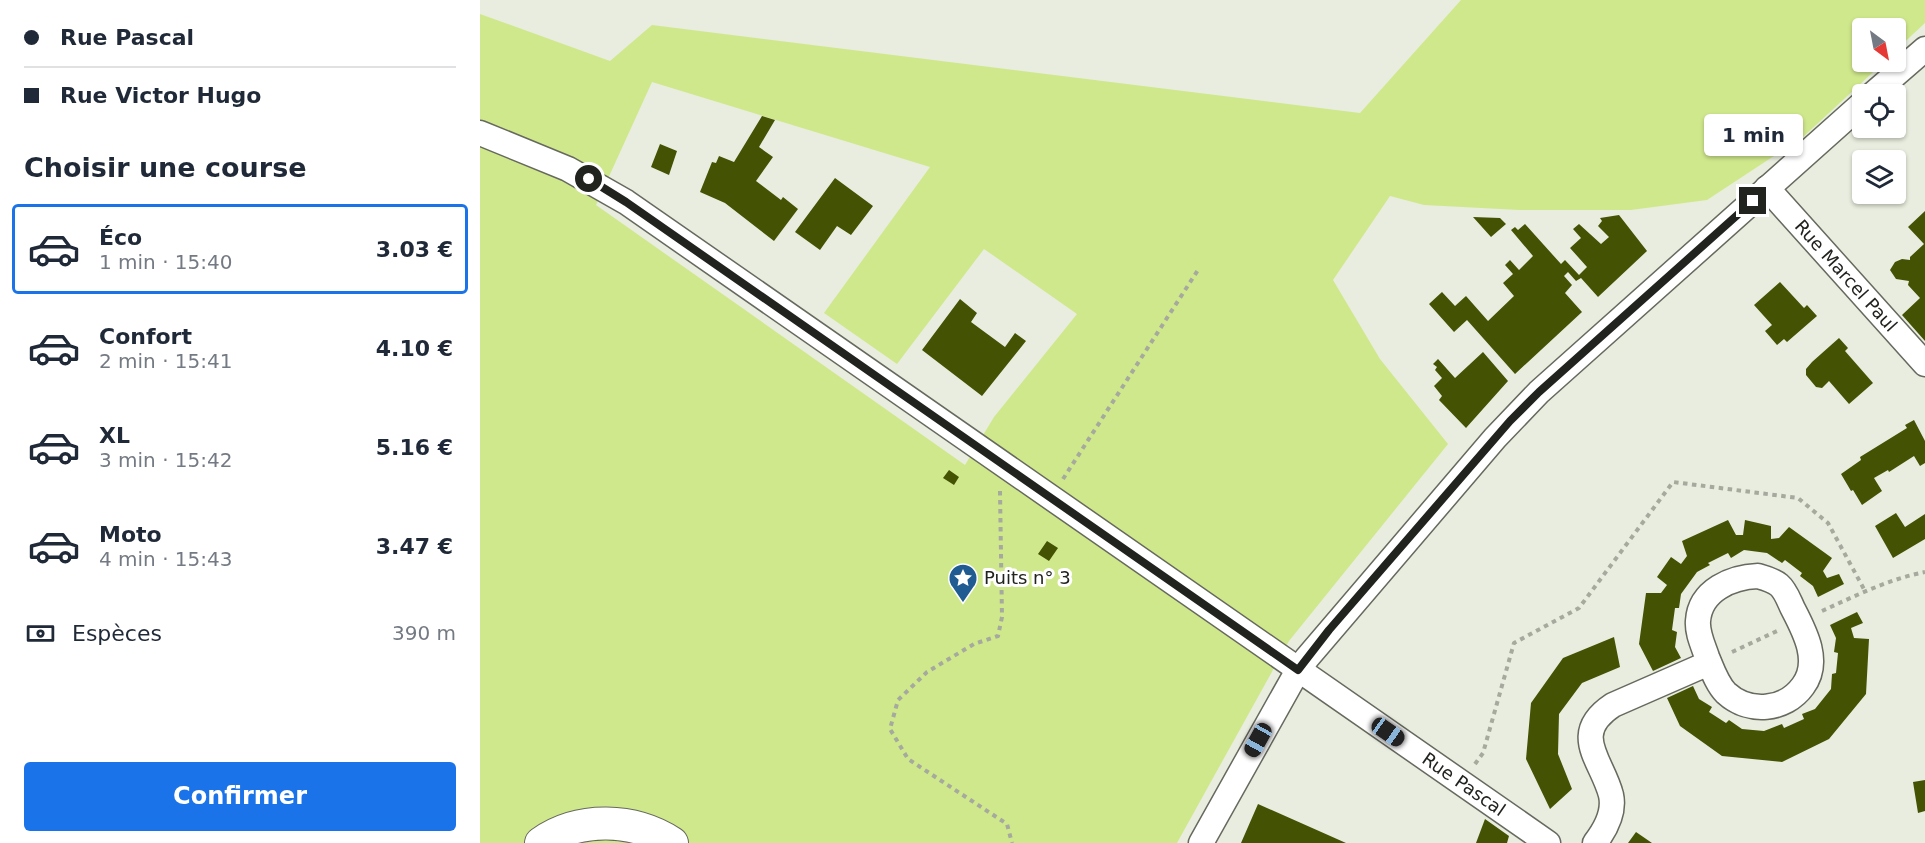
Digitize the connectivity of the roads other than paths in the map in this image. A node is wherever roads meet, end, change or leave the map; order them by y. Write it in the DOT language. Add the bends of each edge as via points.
graph roads {
  1 [pos="1925,49"];
  2 [pos="1885,84"];
  3 [pos="1852,113"];
  4 [pos="480,133"];
  5 [pos="1767,188"];
  6 [pos="1925,364"];
  7 [pos="1709,663"];
  8 [pos="1298,670"];
  9 [pos="541,843"];
  10 [pos="672,843"];
  11 [pos="1201,843"];
  12 [pos="1548,843"];
  13 [pos="1595,843"];
  1 -- 2 [label="street"];
  3 -- 5 [label="street"];
  4 -- 8 [label="street, Rue Pascal" via="568,169 626,202"];
  5 -- 6 [label="street, Rue Marcel Paul"];
  5 -- 8 [label="street" via="1510,421"];
  7 -- 7 [label="street" via="1698,620 1700,610 1714,591 1748,576 1768,579 1782,588 1811,653 1805,685 1779,705 1765,708 1744,704 1725,692"];
  7 -- 13 [label="street" via="1613,705 1596,720 1592,751 1612,806"];
  8 -- 11 [label="street"];
  8 -- 12 [label="street, Rue Pascal"];
  9 -- 10 [label="street" via="581,825 600,823 637,828"];
}
